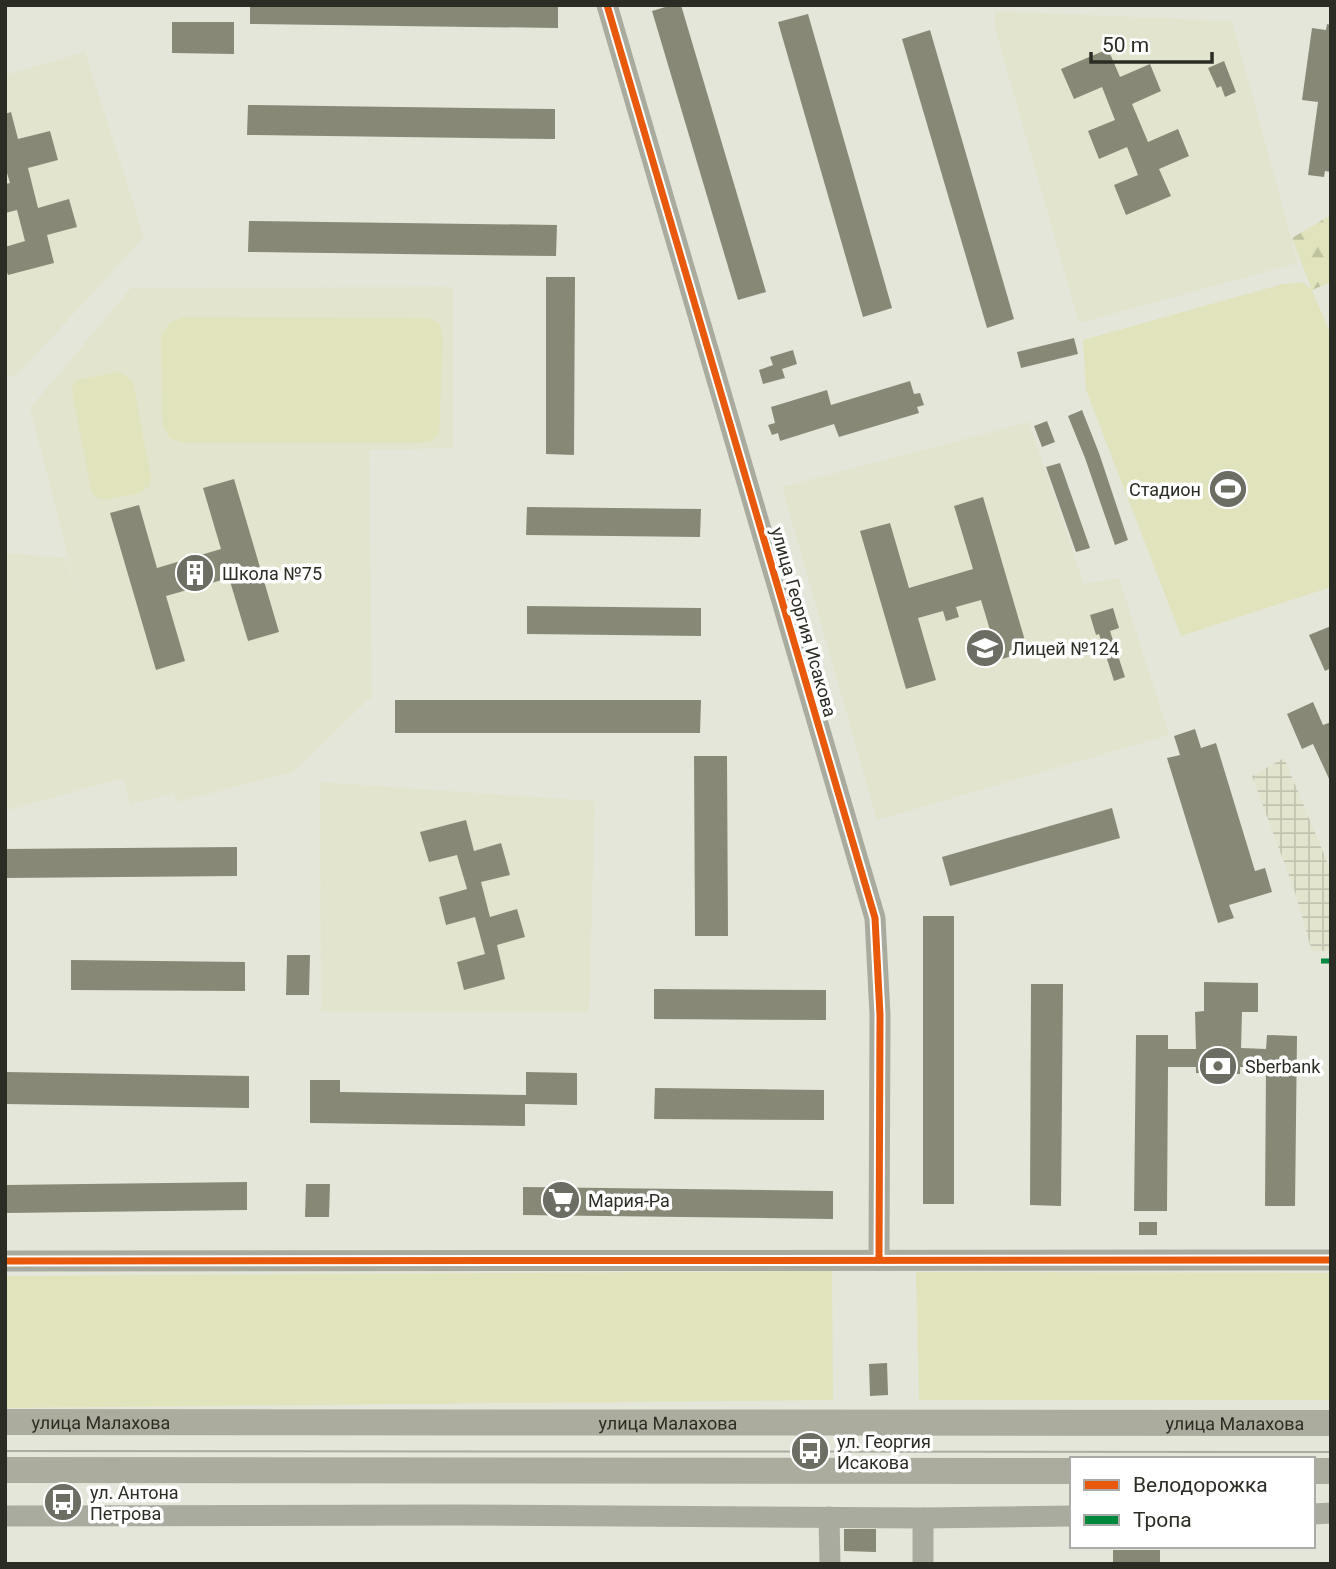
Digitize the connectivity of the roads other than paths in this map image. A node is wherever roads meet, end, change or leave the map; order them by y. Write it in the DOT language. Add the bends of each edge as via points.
graph roads {
  1 [pos="607,5"];
  2 [pos="879,1260"];
  3 [pos="1331,1260"];
  4 [pos="5,1261"];
  5 [pos="5,1422"];
  6 [pos="1331,1423"];
  7 [pos="5,1470"];
  8 [pos="1070,1471"];
  9 [pos="5,1516"];
  10 [pos="1070,1516"];
  11 [pos="829,1517"];
  12 [pos="923,1518"];
  13 [pos="830,1564"];
  14 [pos="923,1564"];
  1 -- 2 [label="street, улица Георгия Исакова" via="875,918 880,1015"];
  2 -- 3 [label="street"];
  2 -- 4 [label="street"];
  5 -- 6 [label="main road, улица Малахова"];
  7 -- 8 [label="main road"];
  9 -- 11 [label="street"];
  10 -- 12 [label="street"];
  11 -- 12 [label="street"];
  11 -- 13 [label="street"];
  12 -- 14 [label="street"];
}
